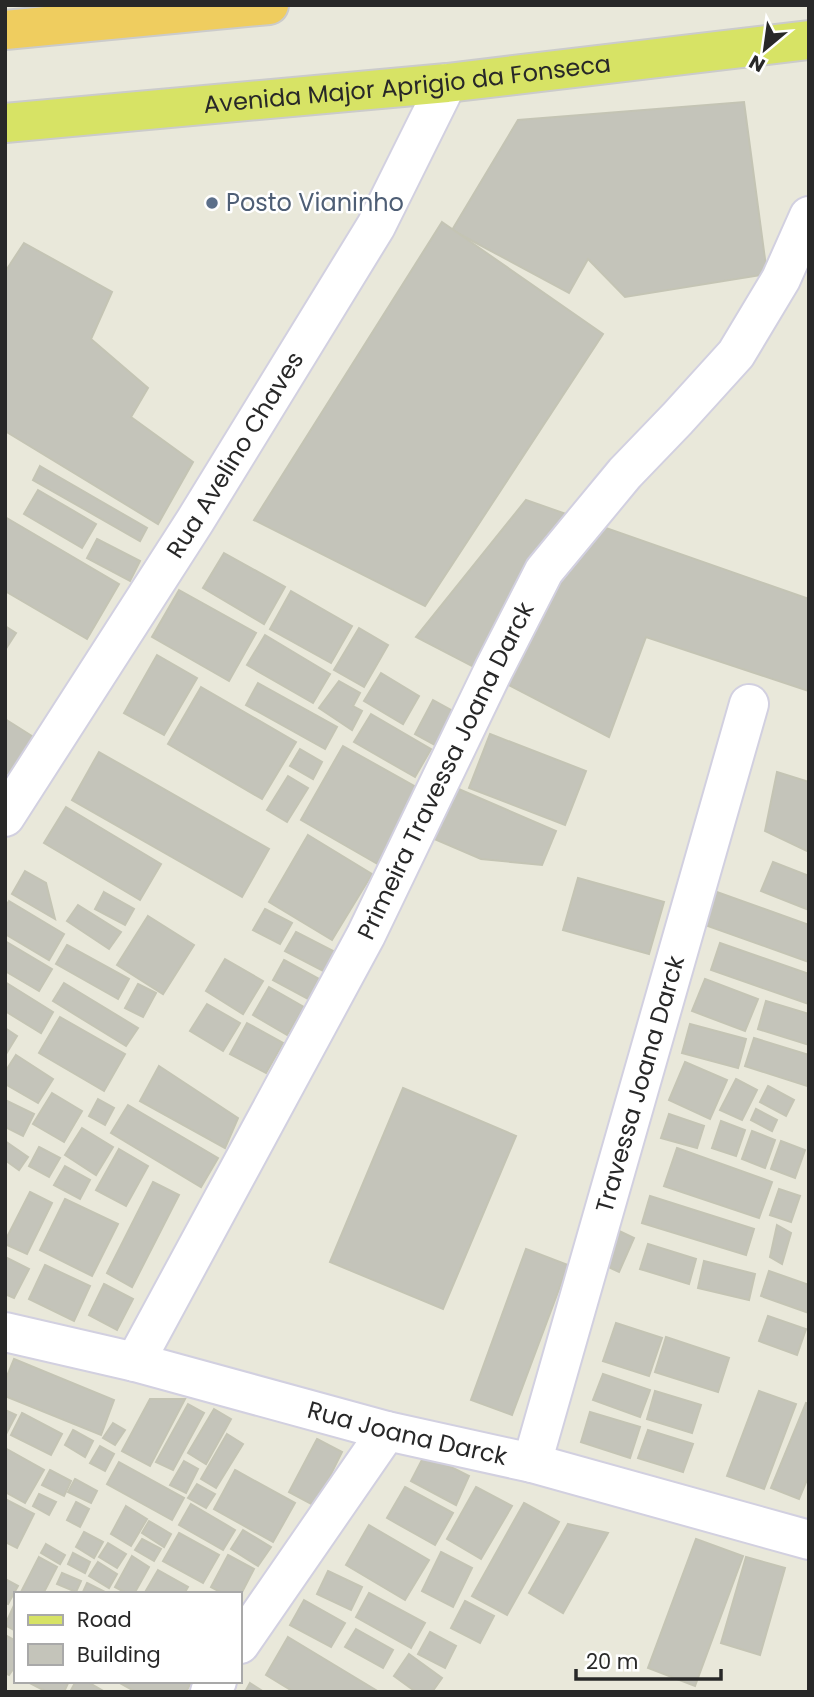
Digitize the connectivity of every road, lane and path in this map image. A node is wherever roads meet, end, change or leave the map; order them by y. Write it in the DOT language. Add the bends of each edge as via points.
graph roads {
  1 [pos="270,5"];
  2 [pos="5,30"];
  3 [pos="809,40"];
  4 [pos="447,83"];
  5 [pos="9,127"];
  6 [pos="809,216"];
  7 [pos="748,705"];
  8 [pos="5,817"];
  9 [pos="5,1332"];
  10 [pos="135,1362"];
  11 [pos="387,1432"];
  12 [pos="532,1463"];
  13 [pos="809,1540"];
  14 [pos="242,1641"];
  1 -- 2 [label="highway"];
  3 -- 4 [label="main road, Avenida Major Aprigio da Fonseca"];
  4 -- 5 [label="main road, Avenida Major Aprigio da Fonseca"];
  4 -- 8 [label="street, Rua Avelino Chaves" via="376,226 195,521"];
  6 -- 10 [label="street, Primeira Travessa Joana Darck" via="781,279 736,354 625,473 544,571 366,935"];
  7 -- 12 [label="street, Travessa Joana Darck"];
  9 -- 10 [label="street, Rua Joana Darck"];
  10 -- 11 [label="street, Rua Joana Darck"];
  11 -- 12 [label="street, Rua Joana Darck"];
  11 -- 14 [label="street"];
  12 -- 13 [label="street, Rua Joana Darck"];
}
